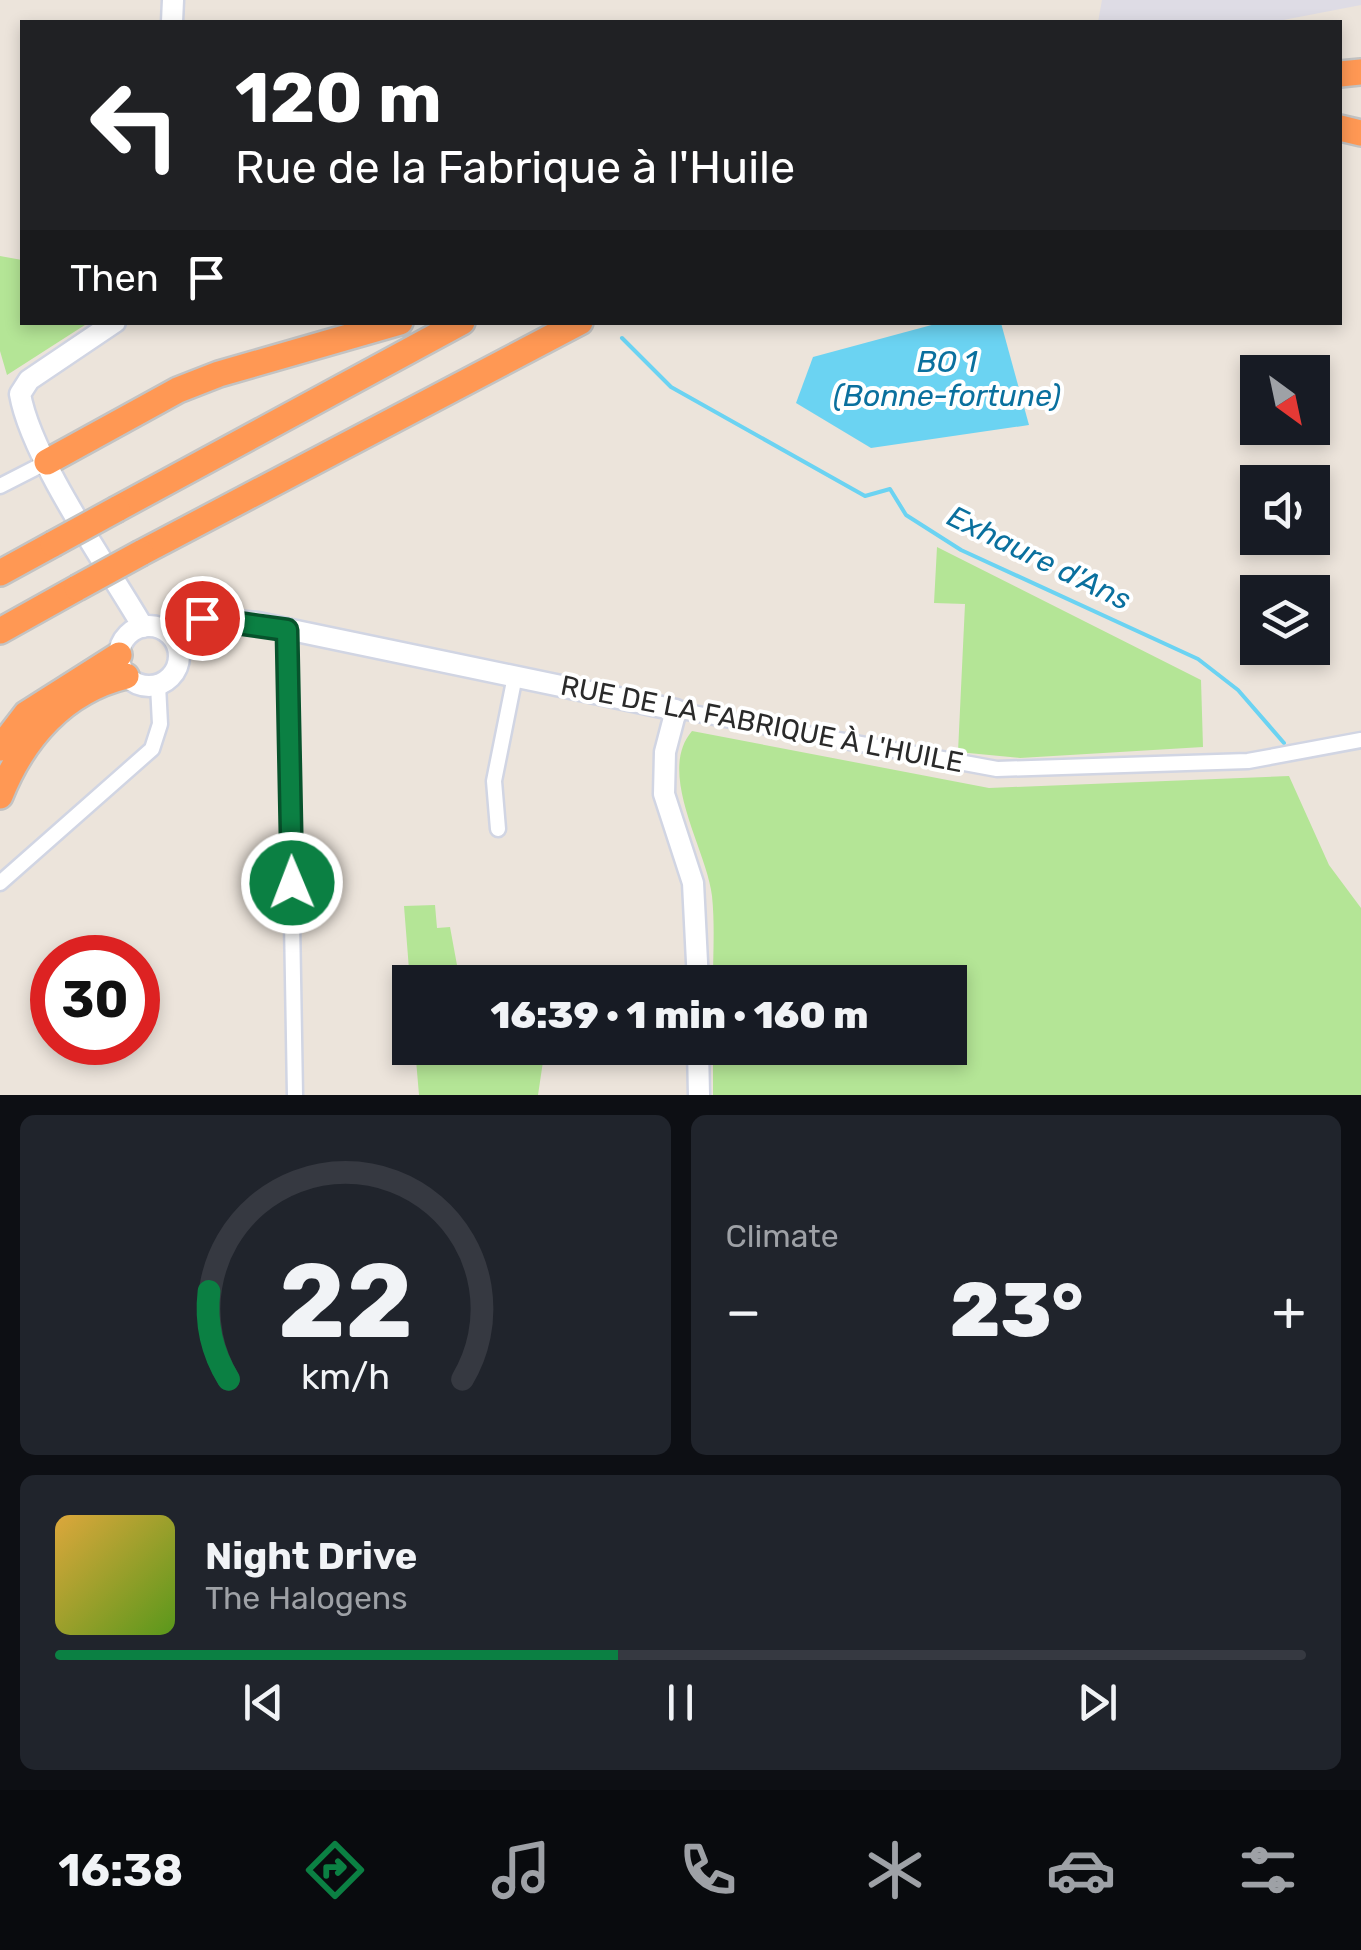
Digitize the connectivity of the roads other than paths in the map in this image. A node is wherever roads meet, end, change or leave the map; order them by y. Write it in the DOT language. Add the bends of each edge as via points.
graph roads {
  1 [pos="111,325"];
  2 [pos="390,325"];
  3 [pos="456,325"];
  4 [pos="574,325"];
  5 [pos="46,462"];
  6 [pos="0,486"];
  7 [pos="0,573"];
  8 [pos="142,627"];
  9 [pos="287,630"];
  10 [pos="0,631"];
  11 [pos="172,636"];
  12 [pos="122,665"];
  13 [pos="515,676"];
  14 [pos="158,685"];
  15 [pos="676,710"];
  16 [pos="1361,740"];
  17 [pos="0,748"];
  18 [pos="0,796"];
  19 [pos="498,828"];
  20 [pos="0,883"];
  21 [pos="697,965"];
  22 [pos="698,1065"];
  23 [pos="295,1095"];
  24 [pos="699,1095"];
  1 -- 5 [label="street" via="29,380 20,394"];
  2 -- 5 [label="highway" via="192,385"];
  3 -- 7 [label="highway, bridge"];
  4 -- 10 [label="highway, bridge"];
  5 -- 6 [label="street"];
  5 -- 8 [label="street"];
  8 -- 11 [label="street"];
  8 -- 12 [label="street" via="126,639"];
  9 -- 11 [label="street, RUE DE LA FABRIQUE À L'HUILE" via="202,618"];
  9 -- 13 [label="street, RUE DE LA FABRIQUE À L'HUILE"];
  9 -- 23 [label="street"];
  11 -- 14 [label="street" via="179,663"];
  12 -- 14 [label="street" via="144,686"];
  12 -- 17 [label="highway" via="26,714"];
  12 -- 18 [label="highway" via="43,723"];
  13 -- 15 [label="street, RUE DE LA FABRIQUE À L'HUILE"];
  13 -- 19 [label="street" via="494,782"];
  14 -- 20 [label="street" via="160,724 152,750"];
  15 -- 16 [label="street, RUE DE LA FABRIQUE À L'HUILE" via="998,768 1248,760"];
  15 -- 21 [label="street" via="663,777 671,825 693,882"];
  22 -- 24 [label="street"];
}
